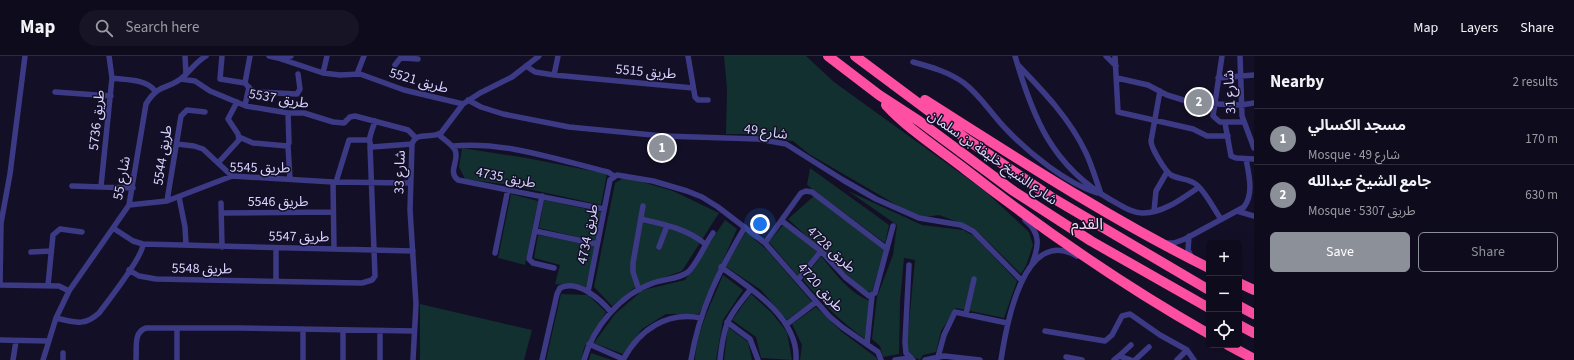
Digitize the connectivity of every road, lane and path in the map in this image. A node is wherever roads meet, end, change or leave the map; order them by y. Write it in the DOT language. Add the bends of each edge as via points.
graph roads {
  1 [pos="25,56"];
  2 [pos="109,56"];
  3 [pos="185,56"];
  4 [pos="206,56"];
  5 [pos="222,56"];
  6 [pos="250,56"];
  7 [pos="269,56"];
  8 [pos="291,56"];
  9 [pos="327,56"];
  10 [pos="364,56"];
  11 [pos="539,56"];
  12 [pos="558,56"];
  13 [pos="688,56"];
  14 [pos="828,56"];
  15 [pos="1015,56"];
  16 [pos="1106,56"];
  17 [pos="1116,56"];
  18 [pos="1222,56"];
  19 [pos="1240,56"];
  20 [pos="402,57"];
  21 [pos="278,58"];
  22 [pos="858,58"];
  23 [pos="418,59"];
  24 [pos="913,62"];
  25 [pos="1017,64"];
  26 [pos="395,65"];
  27 [pos="526,66"];
  28 [pos="1116,66"];
  29 [pos="323,73"];
  30 [pos="186,74"];
  31 [pos="298,74"];
  32 [pos="356,74"];
  33 [pos="554,75"];
  34 [pos="1254,75"];
  35 [pos="1240,76"];
  36 [pos="112,78"];
  37 [pos="1117,78"];
  38 [pos="1218,78"];
  39 [pos="181,79"];
  40 [pos="247,85"];
  41 [pos="693,88"];
  42 [pos="155,91"];
  43 [pos="1160,91"];
  44 [pos="55,92"];
  45 [pos="879,95"];
  46 [pos="111,96"];
  47 [pos="468,100"];
  48 [pos="708,100"];
  49 [pos="237,102"];
  50 [pos="1254,103"];
  51 [pos="463,104"];
  52 [pos="1214,104"];
  53 [pos="1241,105"];
  54 [pos="245,106"];
  55 [pos="205,112"];
  56 [pos="288,113"];
  57 [pos="1155,120"];
  58 [pos="375,121"];
  59 [pos="1243,122"];
  60 [pos="1225,123"];
  61 [pos="1254,131"];
  62 [pos="1248,132"];
  63 [pos="438,134"];
  64 [pos="1228,136"];
  65 [pos="239,137"];
  66 [pos="416,138"];
  67 [pos="370,143"];
  68 [pos="177,144"];
  69 [pos="412,144"];
  70 [pos="288,146"];
  71 [pos="453,146"];
  72 [pos="1254,148"];
  73 [pos="1254,158"];
  74 [pos="1246,159"];
  75 [pos="218,163"];
  76 [pos="1168,172"];
  77 [pos="232,176"];
  78 [pos="612,178"];
  79 [pos="290,179"];
  80 [pos="334,182"];
  81 [pos="372,182"];
  82 [pos="410,183"];
  83 [pos="72,186"];
  84 [pos="101,186"];
  85 [pos="1198,187"];
  86 [pos="133,188"];
  87 [pos="508,189"];
  88 [pos="1101,194"];
  89 [pos="542,196"];
  90 [pos="179,197"];
  91 [pos="167,201"];
  92 [pos="221,203"];
  93 [pos="129,205"];
  94 [pos="643,206"];
  95 [pos="1013,206"];
  96 [pos="604,209"];
  97 [pos="1154,211"];
  98 [pos="1236,211"];
  99 [pos="333,212"];
  100 [pos="222,213"];
  101 [pos="1254,216"];
  102 [pos="641,219"];
  103 [pos="1221,219"];
  104 [pos="782,221"];
  105 [pos="115,226"];
  106 [pos="667,226"];
  107 [pos="893,226"];
  108 [pos="745,227"];
  109 [pos="535,231"];
  110 [pos="82,232"];
  111 [pos="713,233"];
  112 [pos="1189,236"];
  113 [pos="765,243"];
  114 [pos="1162,243"];
  115 [pos="143,244"];
  116 [pos="597,244"];
  117 [pos="705,244"];
  118 [pos="186,245"];
  119 [pos="222,247"];
  120 [pos="660,247"];
  121 [pos="276,248"];
  122 [pos="334,249"];
  123 [pos="888,249"];
  124 [pos="375,250"];
  125 [pos="51,251"];
  126 [pos="413,251"];
  127 [pos="822,251"];
  128 [pos="31,252"];
  129 [pos="495,253"];
  130 [pos="1195,261"];
  131 [pos="1094,263"];
  132 [pos="909,265"];
  133 [pos="1032,266"];
  134 [pos="1206,266"];
  135 [pos="721,267"];
  136 [pos="554,268"];
  137 [pos="129,270"];
  138 [pos="974,279"];
  139 [pos="798,280"];
  140 [pos="276,281"];
  141 [pos="1022,281"];
  142 [pos="1242,284"];
  143 [pos="0,285"];
  144 [pos="48,285"];
  145 [pos="1206,288"];
  146 [pos="750,289"];
  147 [pos="69,290"];
  148 [pos="639,290"];
  149 [pos="1254,290"];
  150 [pos="588,292"];
  151 [pos="872,296"];
  152 [pos="816,302"];
  153 [pos="1206,306"];
  154 [pos="1242,308"];
  155 [pos="611,312"];
  156 [pos="966,314"];
  157 [pos="1254,314"];
  158 [pos="56,318"];
  159 [pos="701,318"];
  160 [pos="727,322"];
  161 [pos="1007,323"];
  162 [pos="787,324"];
  163 [pos="1242,327"];
  164 [pos="177,328"];
  165 [pos="303,329"];
  166 [pos="343,330"];
  167 [pos="380,331"];
  168 [pos="414,331"];
  169 [pos="1045,332"];
  170 [pos="1206,332"];
  171 [pos="1254,333"];
  172 [pos="0,340"];
  173 [pos="16,341"];
  174 [pos="48,342"];
  175 [pos="589,344"];
  176 [pos="867,344"];
  177 [pos="1131,345"];
  178 [pos="1149,347"];
  179 [pos="1225,348"];
  180 [pos="1234,348"];
  181 [pos="1187,350"];
  182 [pos="63,353"];
  183 [pos="1120,356"];
  184 [pos="938,357"];
  185 [pos="1066,357"];
  186 [pos="911,359"];
  187 [pos="1254,359"];
  188 [pos="13,360"];
  189 [pos="43,360"];
  190 [pos="63,360"];
  191 [pos="136,360"];
  192 [pos="177,360"];
  193 [pos="303,360"];
  194 [pos="343,360"];
  195 [pos="380,360"];
  196 [pos="412,360"];
  197 [pos="542,360"];
  198 [pos="584,360"];
  199 [pos="623,360"];
  200 [pos="691,360"];
  201 [pos="720,360"];
  202 [pos="758,360"];
  203 [pos="796,360"];
  204 [pos="881,360"];
  205 [pos="895,360"];
  206 [pos="925,360"];
  207 [pos="980,360"];
  208 [pos="1002,360"];
  209 [pos="1082,360"];
  210 [pos="1114,360"];
  211 [pos="1131,360"];
  212 [pos="1135,360"];
  213 [pos="1177,360"];
  214 [pos="1194,360"];
  215 [pos="1243,360"];
  1 -- 143 [label="street" via="2,223"];
  2 -- 36 [label="street"];
  3 -- 30 [label="street"];
  4 -- 30 [label="street"];
  5 -- 40 [label="street" via="220,79"];
  6 -- 40 [label="street"];
  7 -- 21 [label="street"];
  8 -- 21 [label="street"];
  9 -- 29 [label="street"];
  10 -- 32 [label="street"];
  11 -- 27 [label="street"];
  12 -- 33 [label="street"];
  13 -- 41 [label="street, طريق 5515"];
  14 -- 45 [label="highway, شارع الشيخ خليفة بن سلمان"];
  15 -- 25 [label="street"];
  16 -- 28 [label="street"];
  17 -- 28 [label="street"];
  18 -- 38 [label="street"];
  19 -- 35 [label="street, شارع 31"];
  20 -- 23 [label="street"];
  20 -- 26 [label="street"];
  21 -- 29 [label="street, طريق 5521"];
  22 -- 114 [label="highway" via="1050,180"];
  22 -- 145 [label="highway, شارع الشيخ خليفة بن سلمان" via="969,141 1051,197"];
  24 -- 88 [label="street" via="934,68 963,82 976,93 1008,131 1052,168 1078,185"];
  25 -- 88 [label="street" via="1066,120 1086,151"];
  25 -- 88 [label="street" via="1038,123 1048,141 1060,158"];
  27 -- 33 [label="street, طريق 5515" via="535,72"];
  27 -- 47 [label="street" via="512,77"];
  28 -- 37 [label="street"];
  29 -- 32 [label="street, طريق 5521" via="340,76"];
  30 -- 39 [label="street"];
  31 -- 40 [label="street" via="300,89 297,94 256,92"];
  32 -- 51 [label="street, طريق 5521" via="404,90"];
  33 -- 41 [label="street, طريق 5515"];
  34 -- 35 [label="street"];
  35 -- 38 [label="street"];
  35 -- 53 [label="street, شارع 31"];
  36 -- 42 [label="street, طريق 5736" via="144,83"];
  36 -- 46 [label="street, طريق 5736"];
  37 -- 43 [label="street" via="1148,85"];
  37 -- 57 [label="street" via="1117,110 1121,114"];
  38 -- 52 [label="street"];
  39 -- 42 [label="street"];
  39 -- 49 [label="street, طريق 5537" via="195,81 210,91"];
  40 -- 54 [label="street"];
  41 -- 48 [label="street, طريق 5515" via="696,99"];
  42 -- 86 [label="street, شارع 55" via="146,104 142,118"];
  43 -- 52 [label="street" via="1193,103"];
  43 -- 57 [label="street"];
  44 -- 46 [label="street"];
  45 -- 95 [label="highway" via="902,120"];
  45 -- 153 [label="highway, شارع الشيخ خليفة بن سلمان" via="919,121 1012,190 1091,241"];
  46 -- 84 [label="street, طريق 5736"];
  47 -- 51 [label="street"];
  47 -- 141 [label="street, شارع 49" via="504,114 563,126 663,136 758,139 786,144 876,199 919,218 961,225 974,231"];
  49 -- 54 [label="street, طريق 5537"];
  49 -- 65 [label="street" via="228,119"];
  50 -- 53 [label="street"];
  51 -- 63 [label="street"];
  52 -- 53 [label="street"];
  52 -- 60 [label="street" via="1214,119"];
  53 -- 59 [label="street, شارع 31"];
  54 -- 56 [label="street, طريق 5537"];
  55 -- 68 [label="street, طريق 5544" via="187,110 182,114"];
  56 -- 58 [label="street, طريق 5537" via="306,114 333,122 344,123 352,116"];
  56 -- 70 [label="street"];
  57 -- 64 [label="street" via="1193,129 1207,136"];
  57 -- 76 [label="street" via="1151,145"];
  58 -- 66 [label="street, طريق 5537" via="408,130"];
  58 -- 67 [label="street"];
  59 -- 60 [label="street"];
  59 -- 62 [label="street, شارع 31"];
  60 -- 64 [label="street"];
  61 -- 62 [label="street"];
  62 -- 72 [label="street, شارع 31"];
  63 -- 66 [label="street, شارع 33"];
  63 -- 71 [label="street"];
  64 -- 74 [label="street" via="1231,156"];
  65 -- 70 [label="street" via="253,143"];
  65 -- 75 [label="street" via="238,143"];
  66 -- 69 [label="street, شارع 33"];
  67 -- 69 [label="street" via="378,148"];
  67 -- 80 [label="street" via="349,140"];
  67 -- 81 [label="street"];
  68 -- 75 [label="street" via="199,147"];
  68 -- 91 [label="street, طريق 5544"];
  69 -- 82 [label="street, شارع 33"];
  70 -- 79 [label="street"];
  71 -- 78 [label="street, طريق 4720" via="502,148 608,172"];
  71 -- 87 [label="street, طريق 4735" via="456,152 453,172 456,178 460,181"];
  73 -- 74 [label="street"];
  74 -- 98 [label="street" via="1252,195 1248,203"];
  75 -- 77 [label="street"];
  76 -- 85 [label="street" via="1187,179"];
  76 -- 97 [label="street" via="1156,191"];
  77 -- 79 [label="street, طريق 5545"];
  77 -- 90 [label="street, طريق 5545"];
  78 -- 96 [label="street, طريق 4734"];
  78 -- 108 [label="street, طريق 4720" via="653,181 702,197"];
  79 -- 80 [label="street, طريق 5545"];
  80 -- 81 [label="street, طريق 5545"];
  80 -- 99 [label="street"];
  81 -- 82 [label="street, طريق 5545"];
  81 -- 124 [label="street"];
  82 -- 126 [label="street, شارع 33"];
  83 -- 84 [label="street"];
  84 -- 86 [label="street"];
  85 -- 97 [label="street" via="1173,204"];
  85 -- 103 [label="street"];
  86 -- 93 [label="street, شارع 55"];
  87 -- 89 [label="street, طريق 4735"];
  87 -- 129 [label="street"];
  88 -- 97 [label="street" via="1134,212"];
  89 -- 96 [label="street, طريق 4735"];
  89 -- 109 [label="street"];
  90 -- 91 [label="street, طريق 5545"];
  90 -- 118 [label="street"];
  91 -- 93 [label="street, طريق 5545"];
  92 -- 100 [label="street"];
  93 -- 105 [label="street, شارع 55"];
  94 -- 102 [label="street"];
  95 -- 131 [label="highway"];
  95 -- 133 [label="street" via="1033,228 1037,237 1038,247"];
  96 -- 116 [label="street, طريق 4734"];
  98 -- 101 [label="street"];
  98 -- 103 [label="street"];
  99 -- 100 [label="street, طريق 5546"];
  99 -- 122 [label="street"];
  100 -- 119 [label="street"];
  102 -- 106 [label="street"];
  102 -- 148 [label="street" via="633,263 634,277"];
  103 -- 112 [label="street"];
  104 -- 113 [label="street"];
  104 -- 123 [label="street" via="801,193 809,191"];
  104 -- 127 [label="street, طريق 4728"];
  105 -- 115 [label="street, طريق 5547"];
  105 -- 147 [label="street, شارع 55"];
  106 -- 117 [label="street" via="692,234"];
  106 -- 120 [label="street"];
  107 -- 123 [label="street"];
  108 -- 113 [label="street, طريق 4720"];
  108 -- 135 [label="street"];
  109 -- 116 [label="street"];
  109 -- 136 [label="street" via="530,262"];
  110 -- 125 [label="street" via="60,229 56,231 52,237"];
  111 -- 117 [label="street"];
  112 -- 114 [label="street" via="1179,242"];
  112 -- 130 [label="street" via="1188,250"];
  113 -- 139 [label="street, طريق 4720"];
  114 -- 130 [label="highway"];
  115 -- 118 [label="street, طريق 5547"];
  115 -- 137 [label="street" via="142,251"];
  116 -- 150 [label="street, طريق 4734"];
  117 -- 148 [label="street" via="692,268 685,274"];
  118 -- 119 [label="street, طريق 5547"];
  119 -- 121 [label="street, طريق 5547"];
  121 -- 122 [label="street, طريق 5547"];
  121 -- 140 [label="street"];
  122 -- 124 [label="street, طريق 5547"];
  123 -- 151 [label="street"];
  124 -- 126 [label="street, طريق 5547"];
  124 -- 140 [label="street, طريق 5548" via="375,276 372,280 362,283"];
  125 -- 128 [label="street"];
  125 -- 144 [label="street"];
  126 -- 168 [label="street, شارع 33" via="416,290"];
  127 -- 139 [label="street"];
  127 -- 151 [label="street, طريق 4728" via="845,277 865,295"];
  130 -- 134 [label="highway"];
  131 -- 133 [label="street" via="1066,251 1055,250 1044,254"];
  131 -- 170 [label="highway" via="1166,310"];
  132 -- 186 [label="street" via="904,342 906,353"];
  133 -- 141 [label="street"];
  135 -- 146 [label="street"];
  135 -- 159 [label="street"];
  137 -- 140 [label="street, طريق 5548" via="149,278"];
  137 -- 158 [label="street" via="93,318 80,323"];
  138 -- 156 [label="street"];
  139 -- 152 [label="street, طريق 4720"];
  141 -- 161 [label="street"];
  142 -- 149 [label="highway"];
  143 -- 144 [label="street"];
  144 -- 147 [label="street"];
  146 -- 160 [label="street" via="732,311"];
  146 -- 162 [label="street"];
  147 -- 158 [label="street, شارع 55"];
  148 -- 155 [label="street"];
  150 -- 155 [label="street" via="598,298"];
  150 -- 197 [label="street" via="566,286 558,290"];
  151 -- 176 [label="street"];
  152 -- 162 [label="street"];
  152 -- 176 [label="street, طريق 4720" via="842,327"];
  154 -- 157 [label="highway"];
  155 -- 175 [label="street"];
  156 -- 161 [label="street"];
  156 -- 184 [label="street" via="953,313"];
  158 -- 174 [label="street, شارع 55"];
  159 -- 199 [label="street" via="682,316 662,320 640,337"];
  159 -- 200 [label="street"];
  160 -- 201 [label="street"];
  160 -- 202 [label="street" via="750,339"];
  161 -- 208 [label="street"];
  162 -- 203 [label="street" via="796,346"];
  163 -- 171 [label="highway"];
  164 -- 165 [label="street"];
  164 -- 191 [label="street" via="142,330 137,336"];
  164 -- 192 [label="street"];
  165 -- 166 [label="street"];
  165 -- 193 [label="street"];
  166 -- 167 [label="street"];
  166 -- 194 [label="street"];
  167 -- 168 [label="street"];
  167 -- 195 [label="street"];
  168 -- 196 [label="street, شارع 33"];
  169 -- 181 [label="street" via="1105,341 1112,335 1120,318 1128,314 1160,336"];
  172 -- 173 [label="street"];
  173 -- 174 [label="street"];
  173 -- 188 [label="street"];
  174 -- 189 [label="street, شارع 55"];
  175 -- 198 [label="street"];
  175 -- 199 [label="street"];
  176 -- 204 [label="street, طريق 4720" via="878,352"];
  177 -- 183 [label="street"];
  178 -- 212 [label="street"];
  179 -- 215 [label="highway"];
  180 -- 187 [label="highway"];
  181 -- 213 [label="street"];
  181 -- 214 [label="street"];
  182 -- 190 [label="street"];
  183 -- 210 [label="street"];
  183 -- 211 [label="street"];
  184 -- 206 [label="street"];
  184 -- 207 [label="street"];
  185 -- 209 [label="street"];
  186 -- 205 [label="street"];
}
